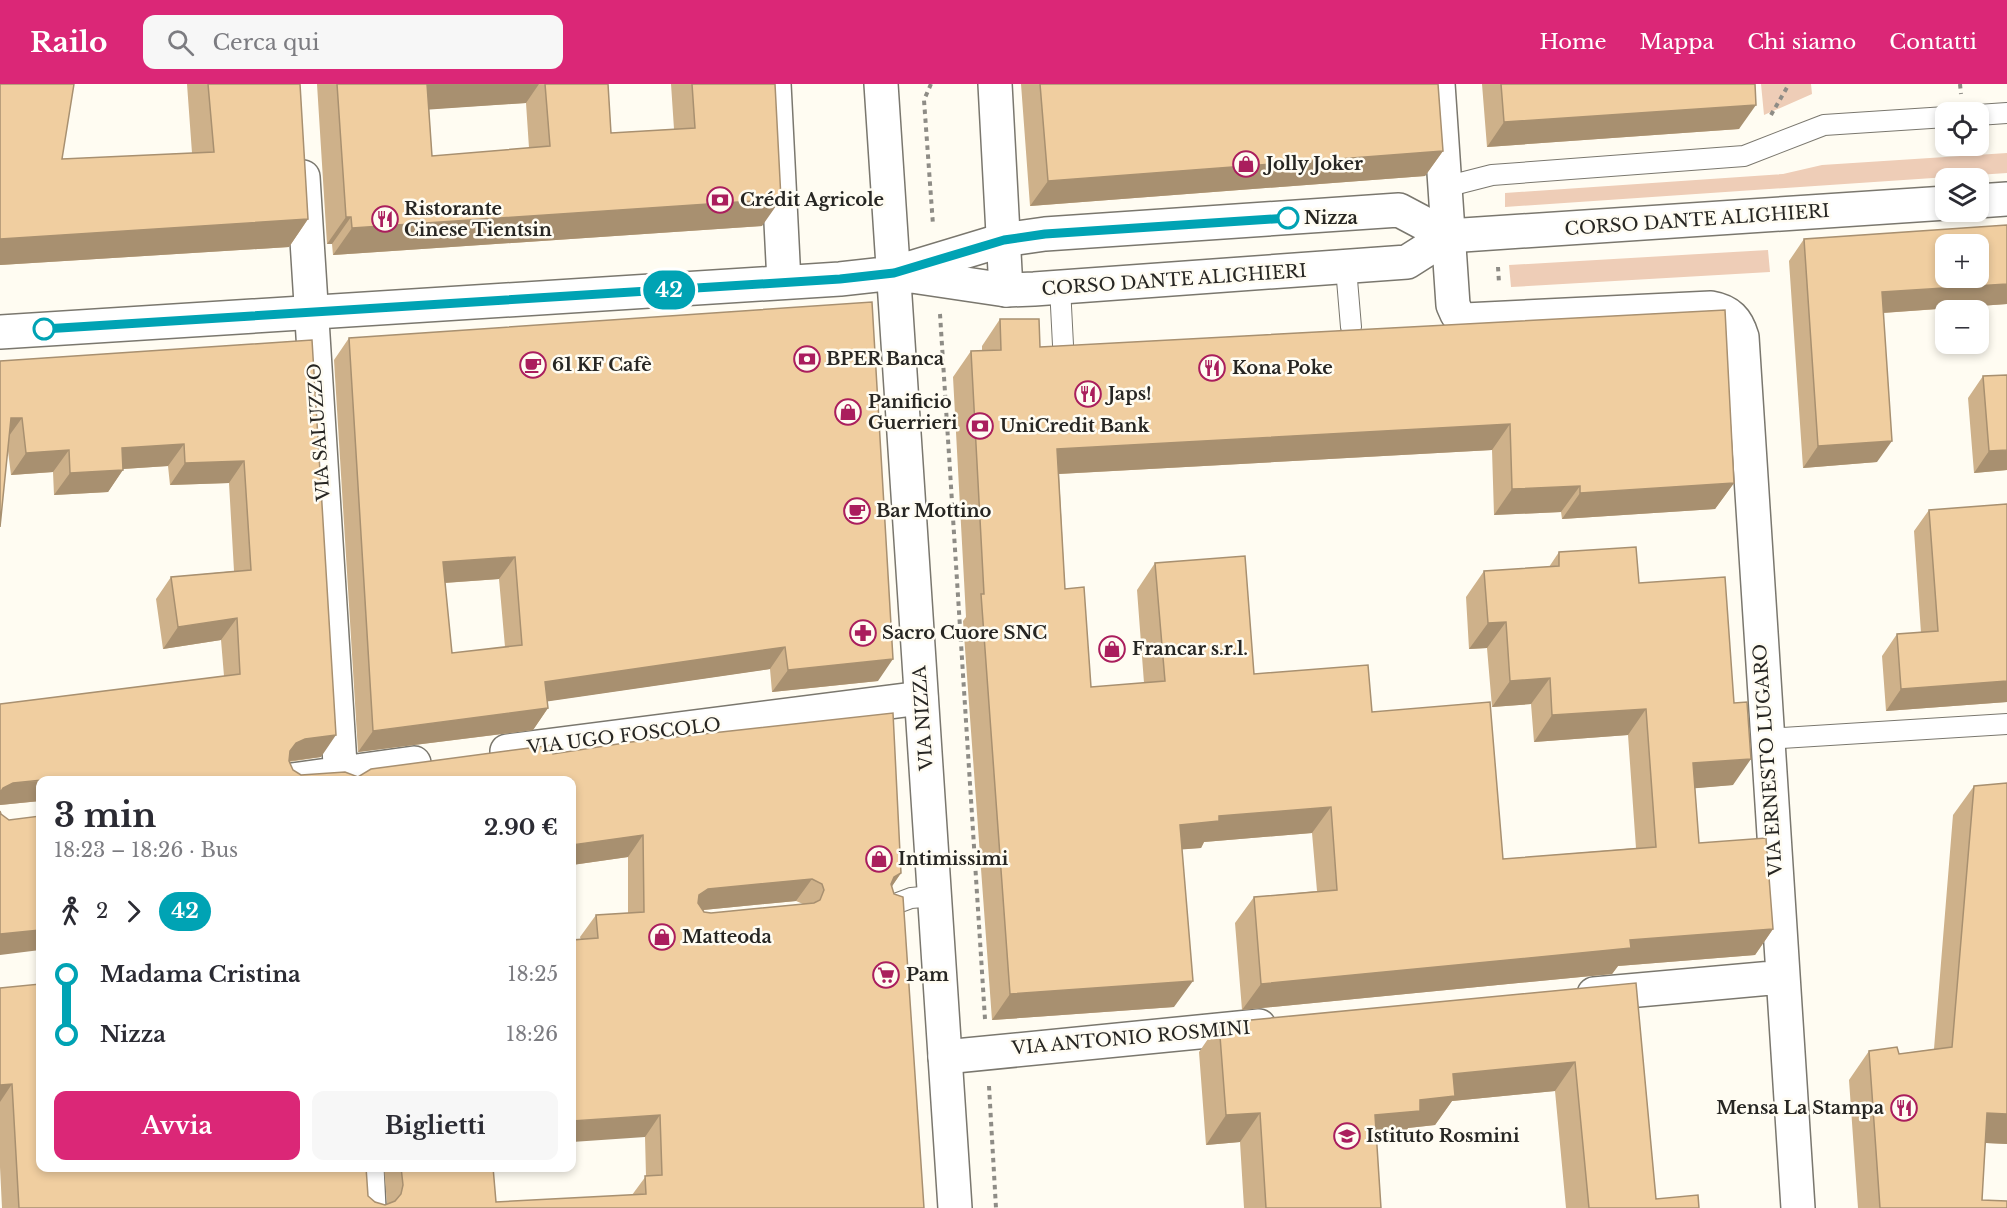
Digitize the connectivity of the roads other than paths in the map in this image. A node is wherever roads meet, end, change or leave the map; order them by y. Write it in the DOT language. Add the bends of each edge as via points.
graph roads {
  1 [pos="774,84"];
  2 [pos="881,84"];
  3 [pos="995,84"];
  4 [pos="1438,84"];
  5 [pos="2007,113"];
  6 [pos="1989,114"];
  7 [pos="1935,118"];
  8 [pos="302,152"];
  9 [pos="1445,188"];
  10 [pos="2007,200"];
  11 [pos="1989,201"];
  12 [pos="1935,204"];
  13 [pos="1399,210"];
  14 [pos="1448,237"];
  15 [pos="1004,240"];
  16 [pos="1346,268"];
  17 [pos="936,270"];
  18 [pos="894,273"];
  19 [pos="784,282"];
  20 [pos="1060,287"];
  21 [pos="1006,290"];
  22 [pos="311,312"];
  23 [pos="1352,327"];
  24 [pos="0,332"];
  25 [pos="1064,345"];
  26 [pos="921,698"];
  27 [pos="2007,724"];
  28 [pos="1766,739"];
  29 [pos="482,754"];
  30 [pos="447,759"];
  31 [pos="341,776"];
  32 [pos="934,896"];
  33 [pos="887,907"];
  34 [pos="1783,976"];
  35 [pos="1570,997"];
  36 [pos="1284,1024"];
  37 [pos="945,1057"];
  38 [pos="367,1172"];
  39 [pos="369,1208"];
  40 [pos="955,1208"];
  41 [pos="1798,1208"];
  1 -- 19 [label="street"];
  2 -- 18 [label="street, VIA NIZZA"];
  3 -- 15 [label="street"];
  4 -- 9 [label="street"];
  5 -- 6 [label="lane"];
  7 -- 9 [label="lane" via="1824,125 1744,156 1492,175"];
  8 -- 22 [label="street, VIA SALUZZO"];
  9 -- 13 [label="street"];
  9 -- 14 [label="street"];
  10 -- 11 [label="street"];
  12 -- 14 [label="street, CORSO DANTE ALIGHIERI"];
  13 -- 14 [label="street"];
  13 -- 15 [label="street, CORSO DANTE ALIGHIERI"];
  14 -- 16 [label="street, CORSO DANTE ALIGHIERI" via="1407,262"];
  14 -- 28 [label="street, VIA ERNESTO LUGARO" via="1453,305 1465,320 1711,308 1722,309 1738,324 1742,337"];
  15 -- 17 [label="street, CORSO DANTE ALIGHIERI"];
  15 -- 21 [label="street"];
  16 -- 20 [label="street, CORSO DANTE ALIGHIERI"];
  16 -- 23 [label="lane"];
  17 -- 18 [label="street, CORSO DANTE ALIGHIERI"];
  17 -- 21 [label="street, CORSO DANTE ALIGHIERI"];
  18 -- 19 [label="street, CORSO DANTE ALIGHIERI"];
  18 -- 26 [label="street, VIA NIZZA"];
  19 -- 22 [label="street, CORSO DANTE ALIGHIERI"];
  20 -- 21 [label="street, CORSO DANTE ALIGHIERI"];
  20 -- 25 [label="lane"];
  22 -- 24 [label="street, CORSO DANTE ALIGHIERI"];
  22 -- 31 [label="street, VIA SALUZZO"];
  26 -- 29 [label="street, VIA UGO FOSCOLO"];
  26 -- 32 [label="street, VIA NIZZA"];
  27 -- 28 [label="lane"];
  28 -- 34 [label="street, VIA ERNESTO LUGARO"];
  30 -- 31 [label="street"];
  32 -- 33 [label="lane" via="911,898"];
  32 -- 37 [label="street, VIA NIZZA"];
  34 -- 35 [label="street"];
  34 -- 41 [label="street, VIA ERNESTO LUGARO"];
  36 -- 37 [label="street, VIA ANTONIO ROSMINI"];
  37 -- 40 [label="street, VIA NIZZA"];
  38 -- 39 [label="street"];
}
